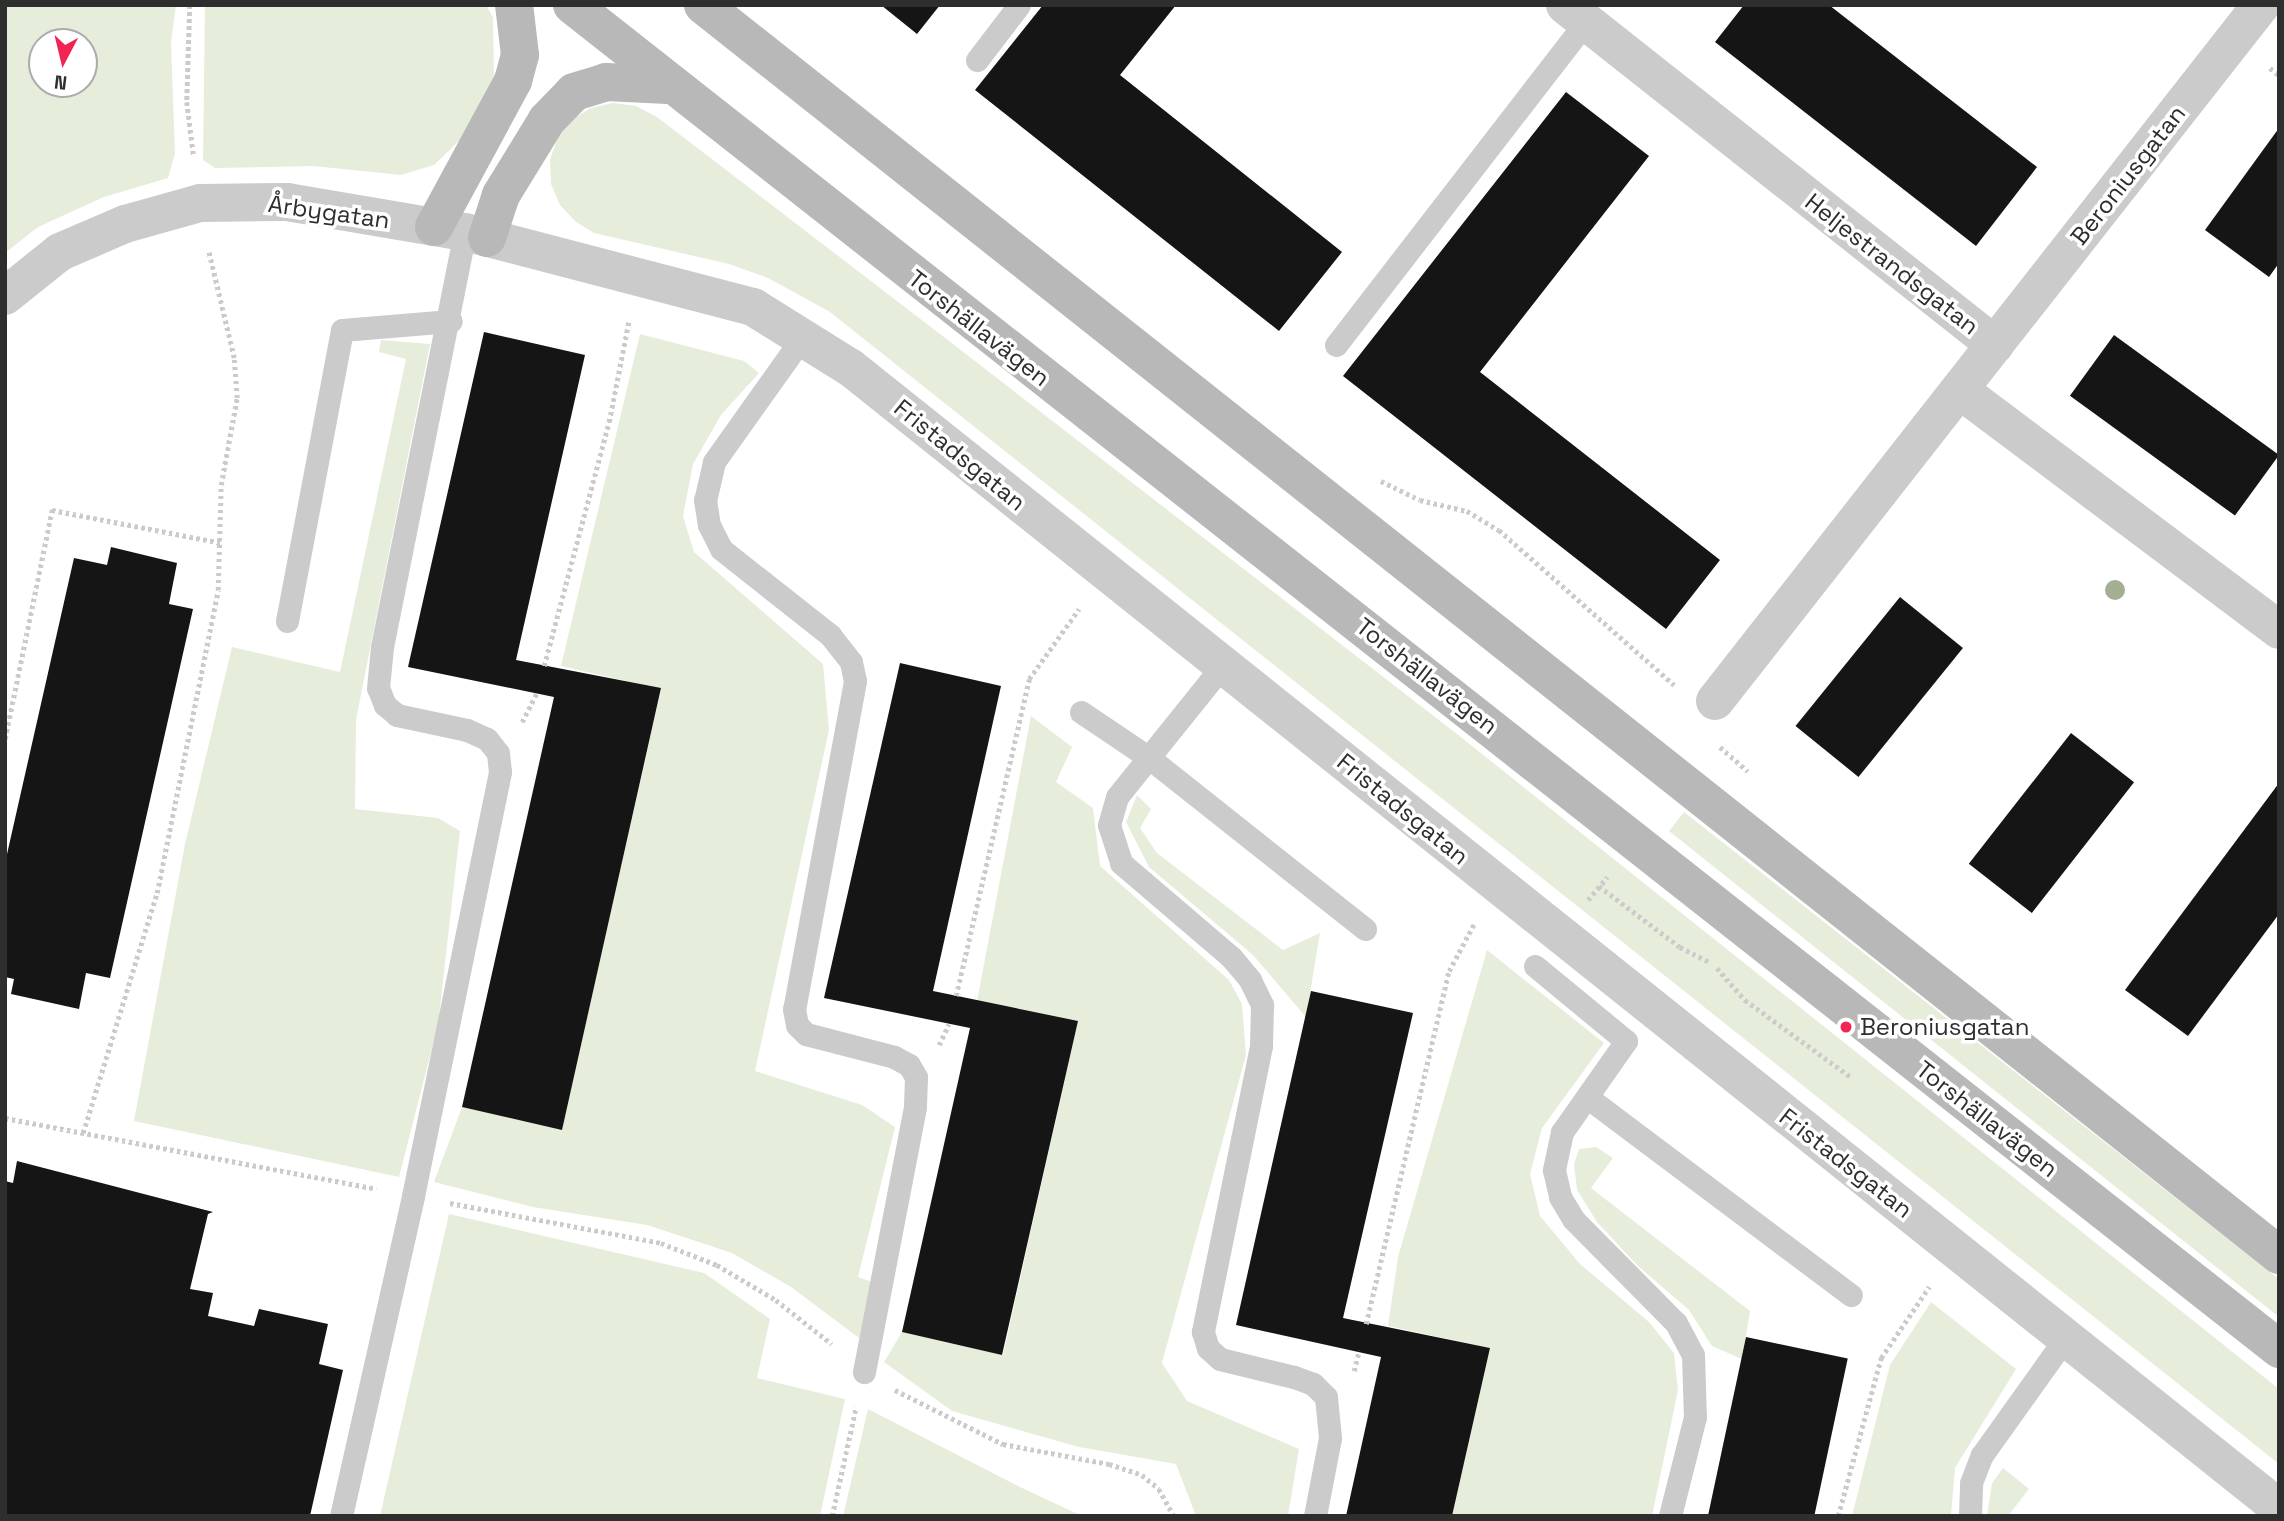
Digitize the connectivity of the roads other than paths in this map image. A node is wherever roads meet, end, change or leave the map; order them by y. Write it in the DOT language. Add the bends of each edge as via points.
graph roads {
  1 [pos="514,5"];
  2 [pos="572,5"];
  3 [pos="703,5"];
  4 [pos="1020,5"];
  5 [pos="2261,5"];
  6 [pos="1576,14"];
  7 [pos="977,60"];
  8 [pos="668,85"];
  9 [pos="462,232"];
  10 [pos="5,296"];
  11 [pos="451,321"];
  12 [pos="802,338"];
  13 [pos="1336,345"];
  14 [pos="1995,345"];
  15 [pos="1961,391"];
  16 [pos="287,621"];
  17 [pos="2279,630"];
  18 [pos="1223,665"];
  19 [pos="1697,698"];
  20 [pos="1081,712"];
  21 [pos="1148,757"];
  22 [pos="1366,929"];
  23 [pos="1535,966"];
  24 [pos="1587,1097"];
  25 [pos="2279,1255"];
  26 [pos="1850,1295"];
  27 [pos="2067,1336"];
  28 [pos="2279,1349"];
  29 [pos="864,1372"];
  30 [pos="2279,1508"];
  31 [pos="341,1516"];
  32 [pos="1315,1516"];
  33 [pos="1670,1516"];
  34 [pos="1970,1516"];
  1 -- 9 [label="main road" via="520,55"];
  2 -- 8 [label="main road, Torshällavägen"];
  3 -- 25 [label="main road"];
  4 -- 7 [label="lane"];
  5 -- 14 [label="street, Beroniusgatan"];
  6 -- 13 [label="lane"];
  6 -- 14 [label="street, Heljestrandsgatan"];
  8 -- 9 [label="main road" via="607,82 575,92 547,120 501,195"];
  8 -- 28 [label="main road, Torshällavägen" via="1602,812"];
  9 -- 10 [label="street, Årbygatan" via="287,202 200,203 125,224 60,253"];
  9 -- 11 [label="lane"];
  9 -- 12 [label="street, Fristadsgatan" via="753,307"];
  11 -- 16 [label="lane" via="342,330"];
  11 -- 31 [label="lane" via="382,648 379,688 384,705 397,715 467,730 487,739 498,753 500,772 413,1196"];
  12 -- 18 [label="street, Fristadsgatan" via="851,368"];
  12 -- 29 [label="lane" via="714,462 705,500 709,525 721,550 830,635 851,662 855,681 793,1009 797,1025 806,1034 894,1057 909,1065 916,1077 915,1107"];
  14 -- 15 [label="street, Heljestrandsgatan"];
  15 -- 17 [label="street"];
  15 -- 19 [label="street"];
  18 -- 21 [label="lane"];
  18 -- 27 [label="street, Fristadsgatan"];
  20 -- 21 [label="lane"];
  21 -- 22 [label="lane"];
  21 -- 32 [label="lane" via="1112,807 1112,845 1121,863 1230,957 1250,980 1262,1005 1261,1046 1203,1332 1208,1348 1220,1359 1294,1377 1313,1384 1326,1397 1330,1438"];
  23 -- 24 [label="lane" via="1626,1041"];
  24 -- 26 [label="lane"];
  24 -- 33 [label="lane" via="1562,1132 1555,1157 1560,1197 1573,1219 1676,1323 1693,1356 1695,1417"];
  27 -- 30 [label="street, Fristadsgatan"];
  27 -- 34 [label="lane" via="1982,1455 1971,1483"];
}
